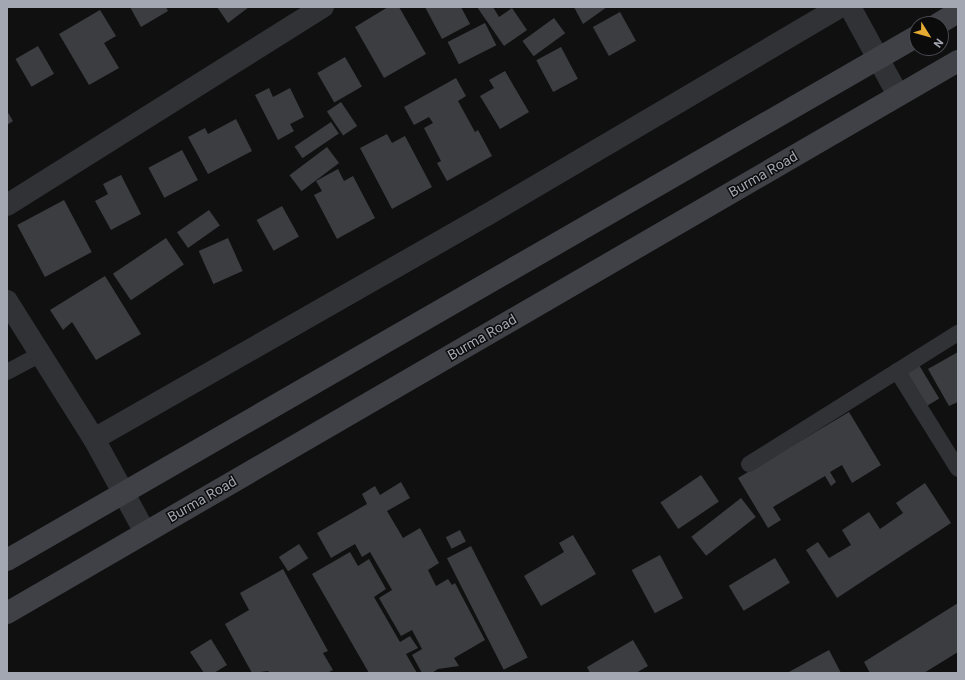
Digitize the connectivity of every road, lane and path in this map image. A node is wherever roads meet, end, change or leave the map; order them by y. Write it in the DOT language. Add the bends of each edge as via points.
graph roads {
  1 [pos="323,7"];
  2 [pos="840,7"];
  3 [pos="850,7"];
  4 [pos="958,12"];
  5 [pos="949,17"];
  6 [pos="909,41"];
  7 [pos="878,59"];
  8 [pos="958,61"];
  9 [pos="898,95"];
  10 [pos="7,205"];
  11 [pos="7,301"];
  12 [pos="958,333"];
  13 [pos="41,354"];
  14 [pos="897,371"];
  15 [pos="7,372"];
  16 [pos="94,438"];
  17 [pos="748,464"];
  18 [pos="958,469"];
  19 [pos="124,493"];
  20 [pos="145,532"];
  21 [pos="7,560"];
  22 [pos="7,613"];
  1 -- 10 [label="street"];
  2 -- 16 [label="street" via="485,216"];
  3 -- 7 [label="street"];
  4 -- 5 [label="main road"];
  6 -- 7 [label="main road"];
  7 -- 9 [label="street"];
  7 -- 19 [label="main road"];
  8 -- 9 [label="main road, Burma Road"];
  9 -- 20 [label="main road, Burma Road"];
  11 -- 13 [label="street"];
  12 -- 14 [label="lane"];
  13 -- 15 [label="lane"];
  13 -- 16 [label="street"];
  14 -- 17 [label="lane"];
  14 -- 18 [label="lane"];
  16 -- 19 [label="street"];
  19 -- 20 [label="street"];
  19 -- 21 [label="main road"];
  20 -- 22 [label="main road, Burma Road"];
}
